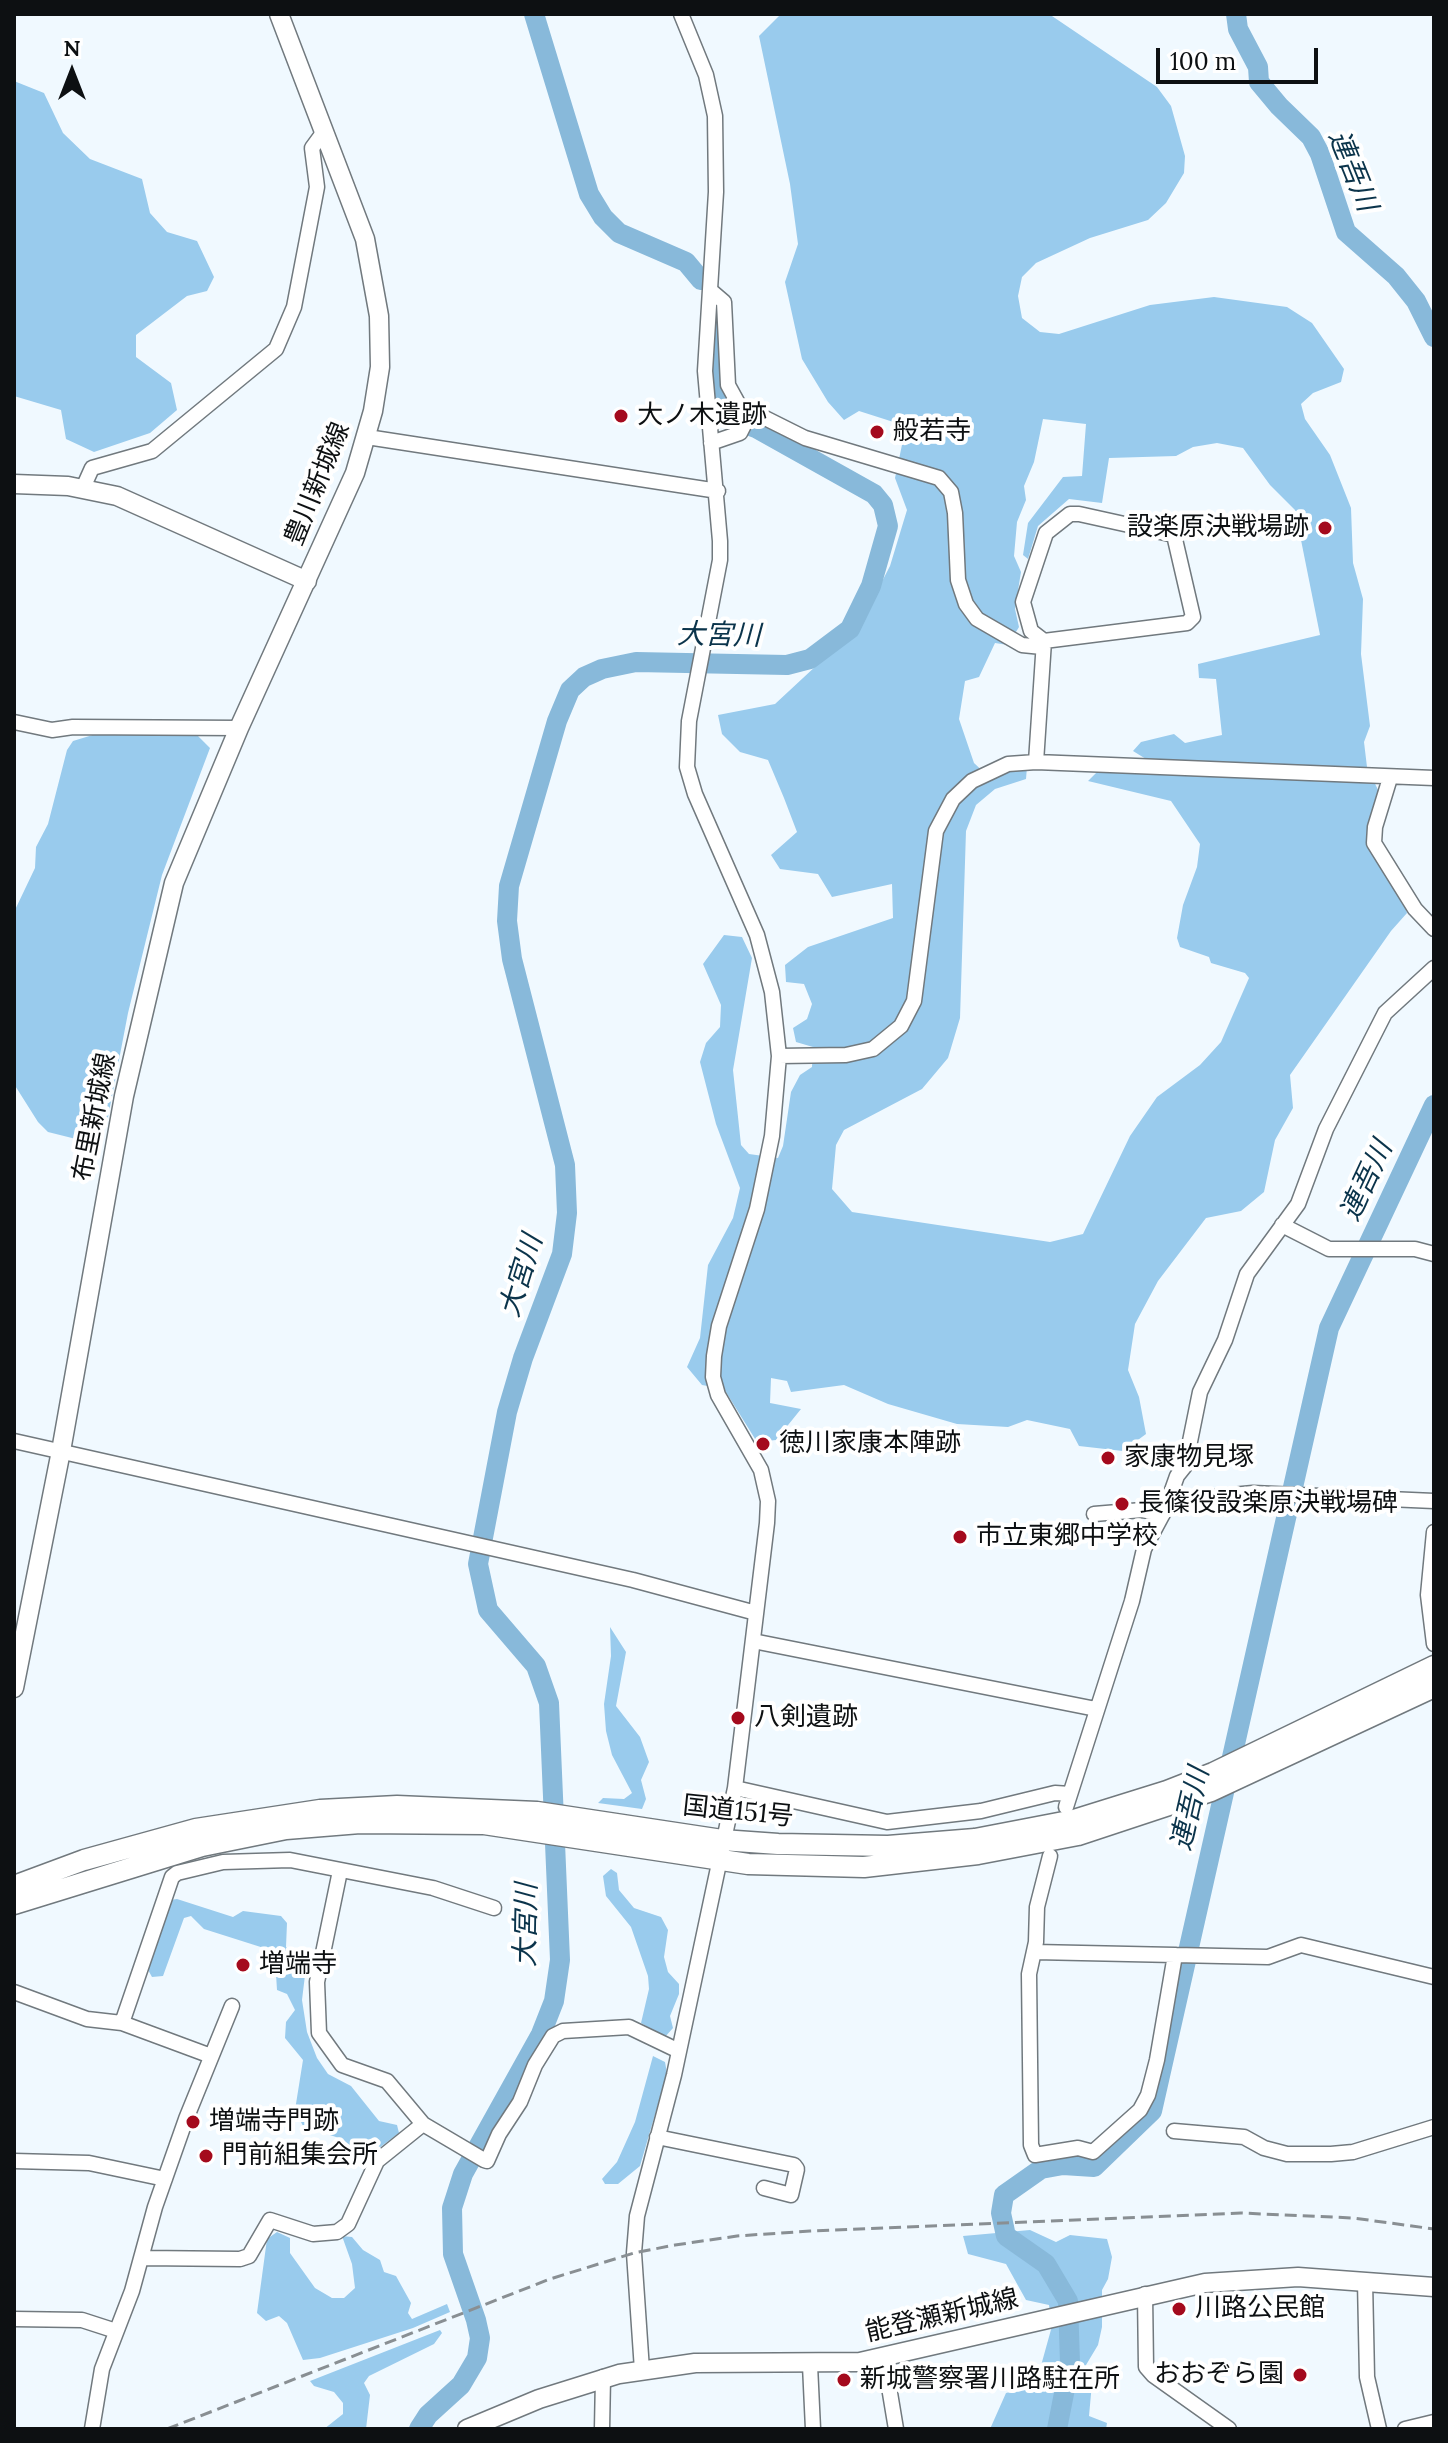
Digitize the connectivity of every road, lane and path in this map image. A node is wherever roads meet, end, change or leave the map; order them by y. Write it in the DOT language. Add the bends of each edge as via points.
graph roads {
  1 [pos="279,14"];
  2 [pos="681,14"];
  3 [pos="323,133"];
  4 [pos="710,290"];
  5 [pos="750,413"];
  6 [pos="367,437"];
  7 [pos="711,443"];
  8 [pos="14,484"];
  9 [pos="83,488"];
  10 [pos="718,491"];
  11 [pos="307,581"];
  12 [pos="1043,644"];
  13 [pos="14,722"];
  14 [pos="239,728"];
  15 [pos="1036,762"];
  16 [pos="1390,778"];
  17 [pos="1434,778"];
  18 [pos="1434,929"];
  19 [pos="1434,968"];
  20 [pos="779,1056"];
  21 [pos="1282,1225"];
  22 [pos="1434,1254"];
  23 [pos="14,1441"];
  24 [pos="61,1451"];
  25 [pos="1434,1501"];
  26 [pos="1166,1508"];
  27 [pos="1094,1514"];
  28 [pos="1434,1532"];
  29 [pos="756,1613"];
  30 [pos="753,1641"];
  31 [pos="1434,1644"];
  32 [pos="1434,1666"];
  33 [pos="1434,1687"];
  34 [pos="14,1688"];
  35 [pos="1096,1709"];
  36 [pos="1250,1764"];
  37 [pos="1212,1782"];
  38 [pos="735,1788"];
  39 [pos="537,1821"];
  40 [pos="571,1826"];
  41 [pos="722,1840"];
  42 [pos="1050,1856"];
  43 [pos="718,1861"];
  44 [pos="340,1871"];
  45 [pos="14,1886"];
  46 [pos="14,1904"];
  47 [pos="494,1908"];
  48 [pos="1035,1952"];
  49 [pos="1177,1955"];
  50 [pos="1434,1977"];
  51 [pos="14,1992"];
  52 [pos="232,2006"];
  53 [pos="122,2023"];
  54 [pos="679,2051"];
  55 [pos="211,2056"];
  56 [pos="423,2124"];
  57 [pos="1434,2127"];
  58 [pos="1174,2131"];
  59 [pos="657,2137"];
  60 [pos="14,2161"];
  61 [pos="769,2161"];
  62 [pos="165,2179"];
  63 [pos="142,2258"];
  64 [pos="1365,2281"];
  65 [pos="1434,2287"];
  66 [pos="1145,2294"];
  67 [pos="14,2319"];
  68 [pos="116,2331"];
  69 [pos="884,2357"];
  70 [pos="810,2365"];
  71 [pos="642,2370"];
  72 [pos="603,2377"];
  73 [pos="1434,2422"];
  74 [pos="92,2429"];
  75 [pos="467,2429"];
  76 [pos="602,2429"];
  77 [pos="813,2429"];
  78 [pos="896,2429"];
  79 [pos="1229,2429"];
  80 [pos="1379,2429"];
  81 [pos="1405,2429"];
  1 -- 3 [label="main road, 豊川新城線"];
  2 -- 4 [label="street" via="706,75 715,116"];
  3 -- 6 [label="main road, 豊川新城線" via="365,239 375,279 380,367"];
  3 -- 9 [label="street" via="312,148 317,187 294,307 276,349 152,451 92,468"];
  4 -- 5 [label="street" via="724,302 731,394"];
  4 -- 7 [label="street" via="705,371"];
  5 -- 7 [label="street" via="740,433"];
  5 -- 12 [label="street" via="838,449 939,478 951,492 958,580 966,604 977,619 1022,645"];
  6 -- 10 [label="street"];
  6 -- 11 [label="main road, 豊川新城線"];
  7 -- 10 [label="street"];
  8 -- 9 [label="main road, 豊川新城線"];
  9 -- 11 [label="main road, 豊川新城線" via="159,513"];
  10 -- 20 [label="street" via="720,560 689,721 687,767 757,935 772,992"];
  11 -- 14 [label="main road, 布里新城線"];
  12 -- 12 [label="street" via="1187,623 1193,617 1174,535 1079,514 1070,514 1046,533 1023,602 1031,631"];
  12 -- 15 [label="street"];
  13 -- 14 [label="street" via="52,730"];
  14 -- 24 [label="main road, 布里新城線" via="174,883 124,1096"];
  15 -- 16 [label="street"];
  15 -- 20 [label="street" via="1008,764 972,781 953,799 936,831 917,988 901,1026 873,1049"];
  16 -- 17 [label="street"];
  16 -- 18 [label="street" via="1374,843 1415,909"];
  19 -- 21 [label="street" via="1385,1013 1326,1129 1298,1204"];
  20 -- 29 [label="street" via="769,1151 757,1209 719,1326 713,1377 761,1470 768,1501"];
  21 -- 22 [label="street" via="1329,1249 1415,1249"];
  21 -- 26 [label="street" via="1247,1274 1200,1392 1189,1455"];
  23 -- 24 [label="street"];
  24 -- 29 [label="street" via="633,1580"];
  24 -- 34 [label="main road, 布里新城線"];
  25 -- 26 [label="street" via="1284,1493"];
  26 -- 27 [label="street"];
  26 -- 35 [label="street" via="1144,1549"];
  28 -- 31 [label="street" via="1428,1595"];
  29 -- 30 [label="street"];
  30 -- 35 [label="street"];
  30 -- 38 [label="street"];
  32 -- 36 [label="highway, 国道151号"];
  33 -- 36 [label="highway, 国道151号"];
  35 -- 38 [label="street" via="1068,1801 1055,1793 981,1811 887,1822"];
  36 -- 37 [label="highway, 国道151号"];
  37 -- 41 [label="highway, 国道151号" via="975,1839 888,1846"];
  37 -- 43 [label="highway, 国道151号" via="1078,1835 940,1859 864,1867"];
  38 -- 41 [label="street"];
  39 -- 40 [label="highway, 国道151号"];
  39 -- 45 [label="highway, 国道151号" via="397,1806 320,1810 153,1839"];
  39 -- 46 [label="highway, 国道151号" via="286,1829 202,1846"];
  40 -- 41 [label="highway, 国道151号"];
  40 -- 43 [label="highway, 国道151号"];
  41 -- 43 [label="street"];
  42 -- 48 [label="street" via="1037,1907"];
  43 -- 54 [label="street"];
  44 -- 47 [label="street" via="433,1888"];
  44 -- 53 [label="street" via="273,1859 223,1862 177,1873"];
  44 -- 56 [label="street" via="317,1982 319,2033 342,2065 387,2081"];
  48 -- 49 [label="street"];
  48 -- 49 [label="street" via="1028,2006 1035,2155 1078,2148 1093,2152 1140,2110 1157,2060"];
  49 -- 50 [label="street" via="1268,1957 1292,1947 1315,1946"];
  51 -- 53 [label="street" via="87,2019"];
  52 -- 55 [label="street"];
  53 -- 55 [label="street"];
  54 -- 56 [label="street" via="629,2027 553,2036 487,2161"];
  54 -- 59 [label="street"];
  55 -- 62 [label="street"];
  56 -- 63 [label="street" via="377,2161 348,2224 337,2232 313,2234 270,2220 249,2256 240,2259"];
  57 -- 58 [label="street" via="1331,2154 1287,2154 1244,2137"];
  59 -- 61 [label="street"];
  59 -- 71 [label="street" via="637,2216 634,2253"];
  60 -- 62 [label="street" via="89,2163"];
  61 -- 61 [label="street" via="797,2169 791,2195 761,2187"];
  62 -- 63 [label="street"];
  63 -- 68 [label="street"];
  64 -- 65 [label="main road, 能登瀬新城線"];
  64 -- 66 [label="main road, 能登瀬新城線" via="1263,2277"];
  64 -- 80 [label="street" via="1367,2377"];
  66 -- 69 [label="main road, 能登瀬新城線"];
  66 -- 79 [label="street" via="1146,2367"];
  67 -- 68 [label="street" via="82,2320"];
  68 -- 74 [label="street" via="102,2369"];
  69 -- 70 [label="main road, 能登瀬新城線"];
  69 -- 78 [label="street"];
  70 -- 71 [label="main road, 能登瀬新城線" via="695,2363"];
  70 -- 77 [label="street"];
  71 -- 72 [label="main road, 能登瀬新城線"];
  72 -- 75 [label="main road, 能登瀬新城線"];
  72 -- 76 [label="street"];
  73 -- 81 [label="street"];
}
